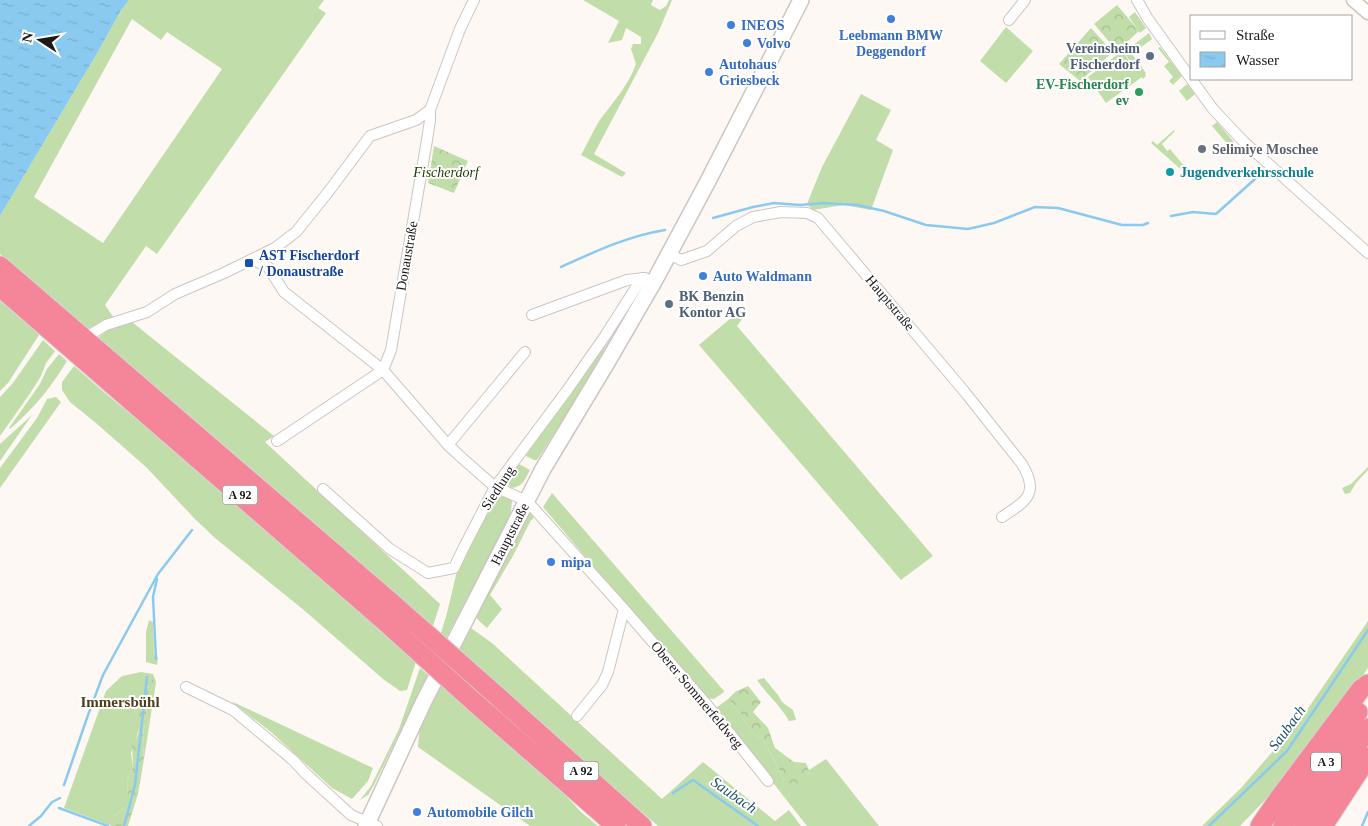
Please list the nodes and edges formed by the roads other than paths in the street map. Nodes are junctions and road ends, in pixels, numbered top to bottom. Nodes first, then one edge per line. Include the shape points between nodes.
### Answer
1 (474, 0) edge
2 (802, 0) edge
3 (1025, 0) edge
4 (1137, 0) edge
5 (1353, 0) edge
6 (1368, 13) edge
7 (1009, 20) dead end
8 (1190, 77) edge
9 (1192, 80) edge
10 (430, 110) junction
11 (406, 123) junction
12 (427, 140) junction
13 (275, 248) junction
14 (1368, 253) edge
15 (669, 254) junction
16 (251, 260) junction
17 (0, 266) edge
18 (268, 267) junction
19 (649, 278) junction
20 (0, 287) edge
21 (532, 315) dead end
22 (93, 333) dead end
23 (525, 352) dead end
24 (104, 366) junction
25 (383, 370) junction
26 (277, 441) dead end
27 (448, 445) junction
28 (492, 483) junction
29 (323, 489) dead end
30 (527, 501) junction
31 (1002, 517) dead end
32 (624, 610) junction
33 (387, 611) junction
34 (1368, 684) edge
35 (186, 687) dead end
36 (1368, 697) edge
37 (577, 716) dead end
38 (1368, 728) edge
39 (1366, 761) edge
40 (768, 781) dead end
41 (1280, 797) junction
42 (370, 825) edge
43 (616, 826) edge
44 (642, 826) edge
45 (1248, 826) edge
46 (1260, 826) edge
47 (1282, 826) edge
48 (1304, 826) edge
49 (1323, 826) edge
50 (1338, 826) edge

1 - 10 street, Donaustraße
2 - 15 main road, Hauptstraße
3 - 7 street
4 - 8 street
5 - 6 street
9 - 14 street via 1237,135
10 - 11 street
10 - 12 street, Donaustraße
11 - 12 street via 416,126
11 - 13 street via 370,136 296,232
12 - 25 street, Donaustraße via 391,350
13 - 16 street
13 - 18 street
15 - 19 main road, Hauptstraße
15 - 31 street, Hauptstraße via 681,260 707,251 752,217 781,212 807,213 818,218 964,391 1029,475 1028,495
16 - 18 street
16 - 22 street via 175,294 147,312 106,325
17 - 24 highway, A 92
18 - 25 street via 284,292
19 - 21 street via 627,280
19 - 28 street, Siedlung via 568,389
19 - 30 main road, Hauptstraße via 608,361
20 - 24 highway, A 92
23 - 27 street
24 - 33 highway, A 92
25 - 26 street
25 - 27 street, Siedlung
27 - 28 street, Siedlung
28 - 29 street, Siedlung via 454,568 428,574 390,549
28 - 30 street
30 - 32 street, Oberer Sommerfeldweg
30 - 42 main road, Hauptstraße via 424,701
32 - 37 street via 608,672 602,685
32 - 40 street, Oberer Sommerfeldweg
33 - 43 highway, A 92, bridge via 473,700
33 - 44 highway, A 92, bridge via 486,687
34 - 41 highway, A 3 via 1361,688
35 - 42 street, Hauptstraße via 233,710 293,760 351,815
36 - 47 highway, A 3
38 - 48 highway, A 3
39 - 49 highway, A 3
39 - 50 highway, A 3
41 - 45 highway
41 - 46 highway, A 3

